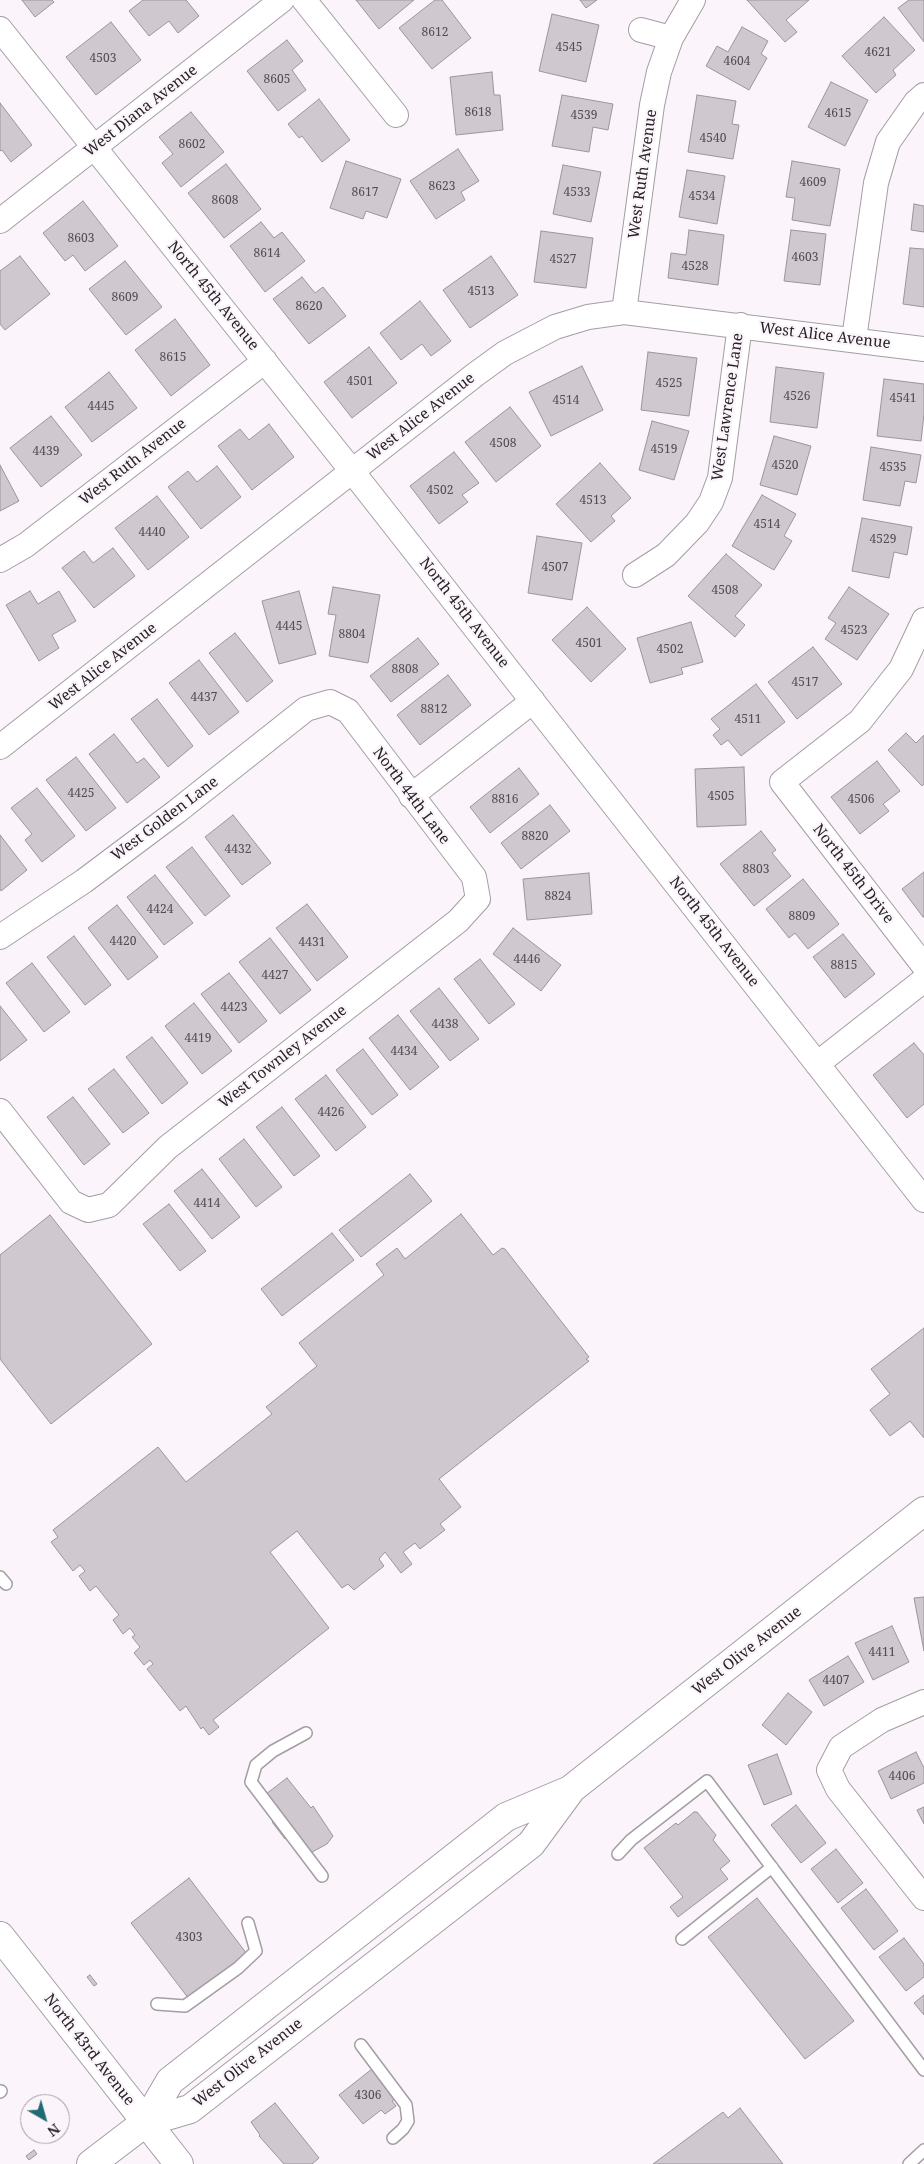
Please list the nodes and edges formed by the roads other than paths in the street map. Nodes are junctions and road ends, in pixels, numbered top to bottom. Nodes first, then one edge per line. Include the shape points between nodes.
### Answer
1 (282, 0) edge
2 (304, 0) edge
3 (692, 0) edge
4 (0, 29) edge
5 (641, 30) dead end
6 (671, 38) junction
7 (924, 95) edge
8 (396, 115) dead end
9 (94, 148) junction
10 (0, 221) edge
11 (624, 312) junction
12 (740, 325) junction
13 (854, 339) junction
14 (924, 349) edge
15 (265, 361) junction
16 (352, 472) junction
17 (0, 560) edge
18 (635, 576) dead end
19 (924, 620) edge
20 (533, 701) junction
21 (330, 702) joint
22 (0, 746) edge
23 (411, 796) junction
24 (478, 899) joint
25 (0, 937) edge
26 (924, 966) edge
27 (924, 980) edge
28 (817, 1064) junction
29 (0, 1111) edge
30 (924, 1200) edge
31 (924, 1512) edge
32 (924, 1702) edge
33 (306, 1733) dead end
34 (570, 1790) junction
35 (618, 1854) dead end
36 (772, 1867) junction
37 (322, 1876) dead end
38 (924, 1896) edge
39 (248, 1923) dead end
40 (0, 1936) edge
41 (682, 1939) dead end
42 (157, 2004) dead end
43 (361, 2046) dead end
44 (924, 2070) edge
45 (146, 2122) junction
46 (393, 2138) dead end
47 (924, 2150) edge
48 (91, 2164) edge
49 (179, 2164) edge
50 (909, 2164) edge

1 - 9 street, West Diana Avenue
2 - 8 street
3 - 6 street, West Ruth Avenue
4 - 9 street, North 45th Avenue
5 - 6 street
6 - 11 street, West Ruth Avenue via 658,72 652,105
7 - 13 street via 888,142 876,183
9 - 10 street, West Diana Avenue
9 - 15 street, North 45th Avenue
11 - 12 street, West Alice Avenue
11 - 16 street, West Alice Avenue via 588,317 555,327 505,353
12 - 13 street, West Alice Avenue
12 - 18 street, West Lawrence Lane via 720,478 711,502 697,523 666,555
13 - 14 street, West Alice Avenue
15 - 16 street, North 45th Avenue
15 - 17 street, West Ruth Avenue via 26,545
16 - 20 street, North 45th Avenue
16 - 22 street, West Alice Avenue
19 - 26 street, North 45th Drive via 901,669 860,721 782,782
20 - 23 street
20 - 28 street, North 45th Avenue
21 - 23 street, North 44th Lane via 348,711
21 - 25 street, West Golden Lane via 306,709 169,817
23 - 24 street, North 44th Lane via 474,877
24 - 29 street, West Townley Avenue via 458,921 168,1147 109,1205 88,1210 71,1202
27 - 28 street
28 - 30 street, North 45th Avenue
31 - 34 main road, West Olive Avenue
32 - 38 street via 882,1720 840,1747 829,1770 838,1789
33 - 37 lane via 273,1751 256,1765 251,1782
34 - 45 main road, West Olive Avenue via 498,1823 170,2081
34 - 45 main road, West Olive Avenue via 531,1844 516,1856 190,2109
35 - 36 lane via 707,1780
36 - 41 lane
36 - 44 lane
39 - 42 lane via 256,1951 238,1968 185,2006
40 - 45 main road, North 43rd Avenue
43 - 46 lane via 406,2105 408,2121
45 - 48 main road
45 - 49 main road, North 43rd Avenue
47 - 50 lane

